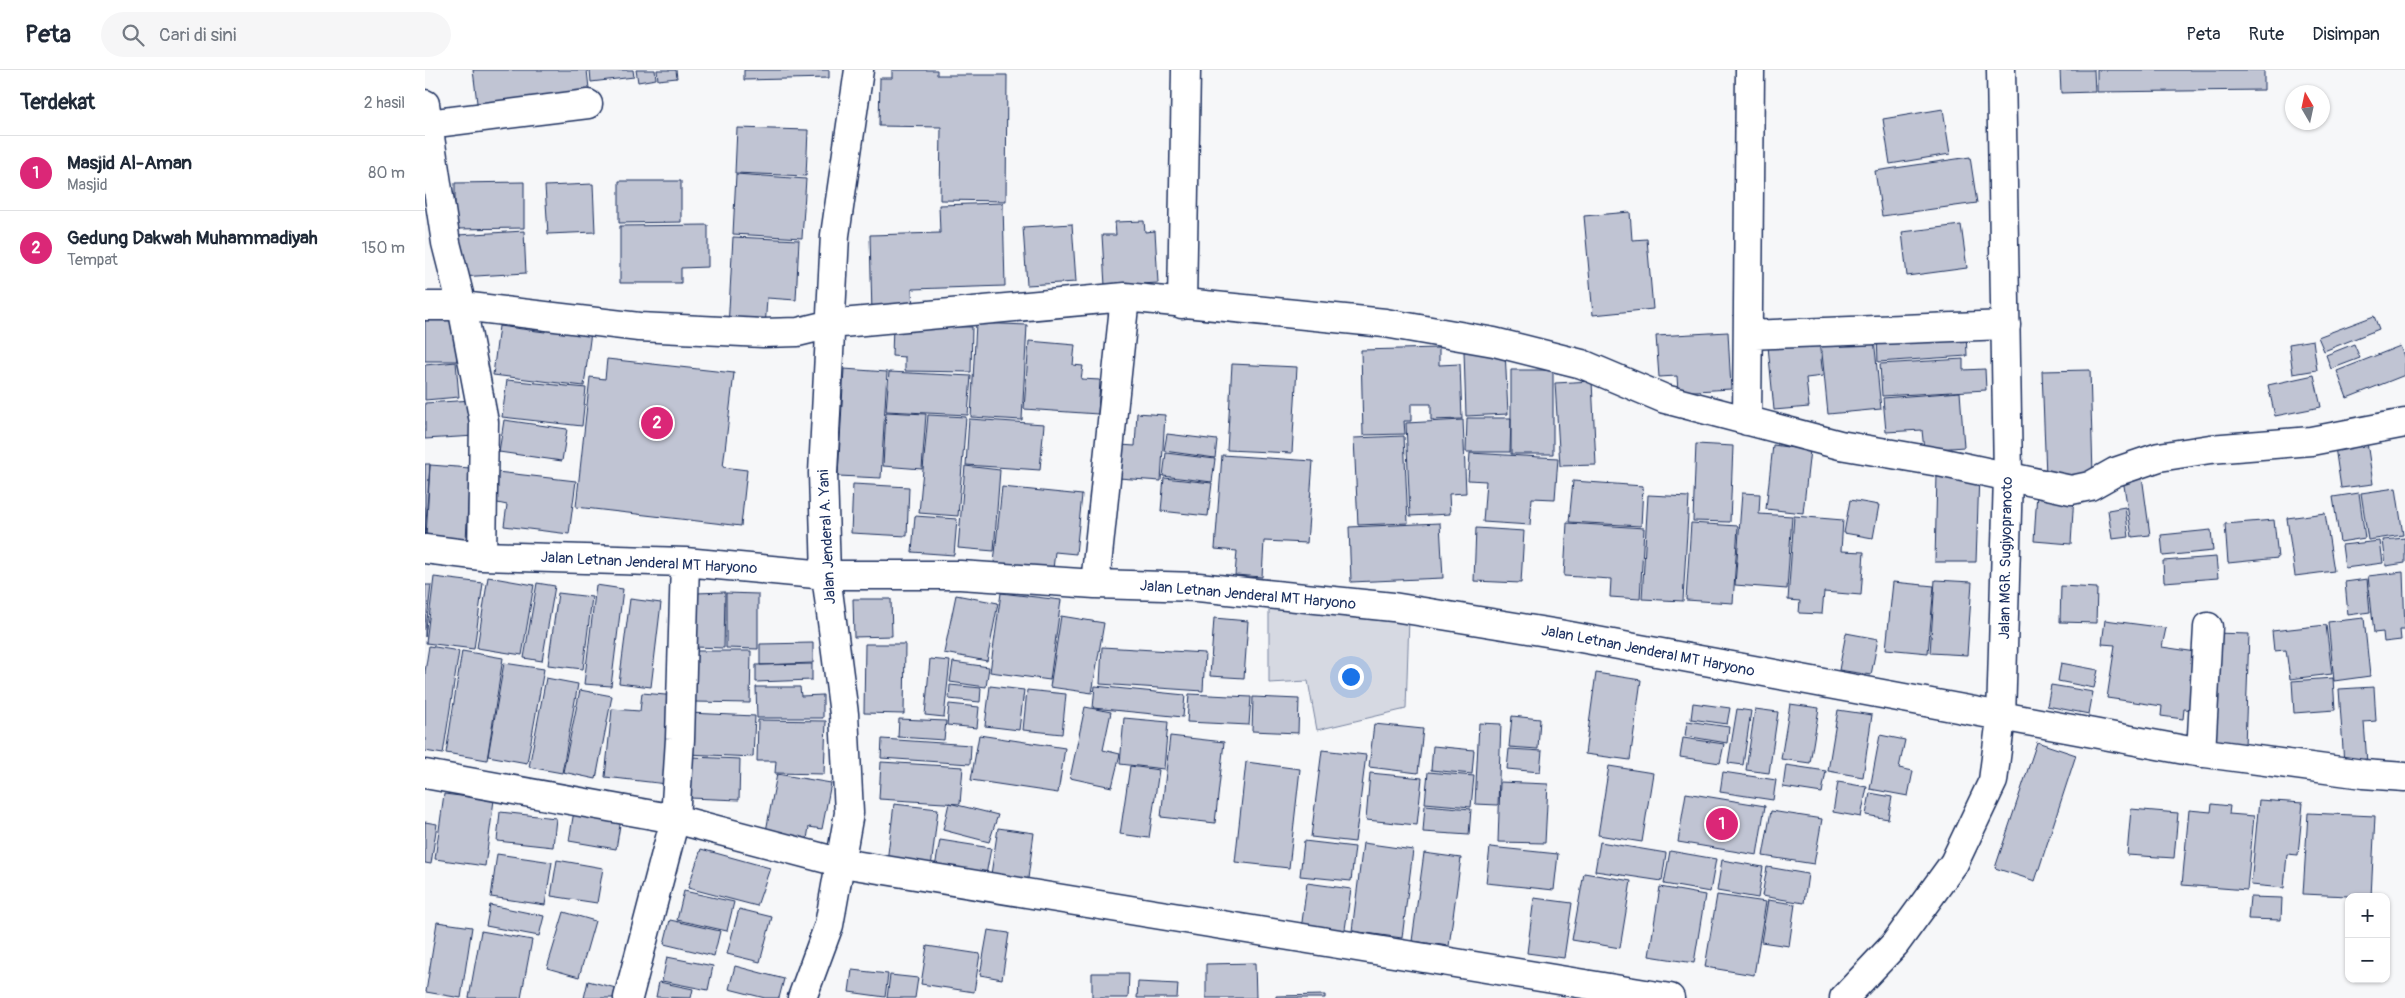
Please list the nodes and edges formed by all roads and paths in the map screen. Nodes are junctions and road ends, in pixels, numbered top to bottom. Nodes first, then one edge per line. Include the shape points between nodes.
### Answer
1 (859, 70) edge
2 (1186, 70) edge
3 (1750, 70) edge
4 (2001, 70) edge
5 (588, 104) dead end
6 (427, 114) edge
7 (1125, 297) junction
8 (1182, 304) junction
9 (425, 306) edge
10 (462, 306) junction
11 (831, 324) junction
12 (2006, 325) junction
13 (1749, 335) junction
14 (1747, 421) junction
15 (2405, 423) edge
16 (2008, 476) junction
17 (425, 549) edge
18 (482, 556) junction
19 (685, 562) junction
20 (826, 575) junction
21 (1095, 584) junction
22 (2208, 627) dead end
23 (2001, 718) junction
24 (2201, 753) junction
25 (425, 774) edge
26 (2405, 777) edge
27 (675, 819) junction
28 (842, 863) junction
29 (628, 998) edge
30 (803, 998) edge
31 (1670, 998) edge
32 (1845, 998) edge

1 - 11 street, Jalan Jenderal A. Yani via 835,235
2 - 8 street
3 - 13 street
4 - 12 street, Jalan MGR. Sugiyopranoto
5 - 6 street
6 - 10 street via 446,243
7 - 8 street
7 - 11 street
7 - 21 street
8 - 14 street via 1385,322 1494,342 1582,364 1665,400
9 - 10 street
10 - 11 street via 639,327 763,333 798,332
10 - 18 street via 484,422
11 - 20 street, Jalan Jenderal A. Yani via 823,473
12 - 13 street
12 - 16 street, Jalan MGR. Sugiyopranoto
13 - 14 street
14 - 16 street via 1840,445
15 - 16 street via 2311,441 2210,449 2159,457 2115,472 2090,486 2071,490
16 - 23 street, Jalan MGR. Sugiyopranoto
17 - 18 street, Jalan Letnan Jenderal MT Haryono
18 - 19 street, Jalan Letnan Jenderal MT Haryono
19 - 20 street, Jalan Letnan Jenderal MT Haryono
19 - 27 street
20 - 21 street, Jalan Letnan Jenderal MT Haryono via 960,575
20 - 28 street, Jalan Jenderal A. Yani via 848,779 849,813
21 - 23 street, Jalan Letnan Jenderal MT Haryono via 1198,587 1393,607 1559,634
22 - 24 street
23 - 24 street, Jalan Letnan Jenderal MT Haryono
23 - 32 street, Jalan MGR. Sugiyopranoto via 1993,781 1954,863 1895,944
24 - 26 street, Jalan Letnan Jenderal MT Haryono
25 - 27 street
27 - 28 street
27 - 29 street
28 - 30 street, Jalan Jenderal A. Yani via 829,925
28 - 31 street

